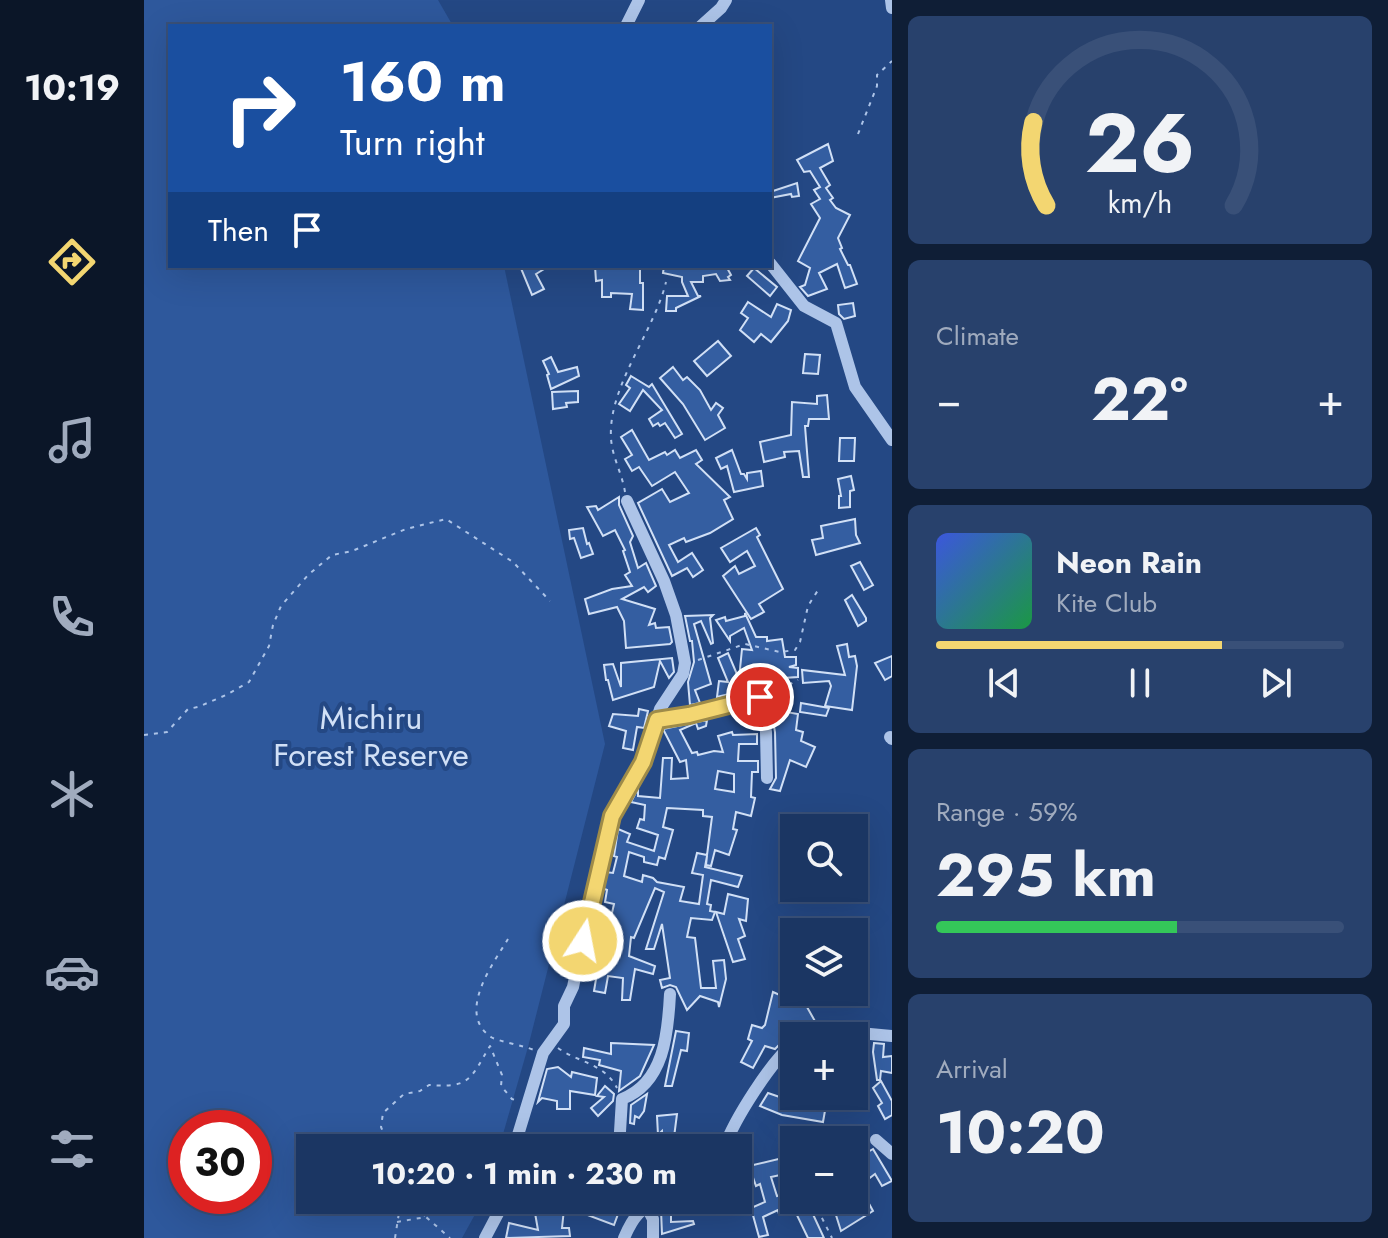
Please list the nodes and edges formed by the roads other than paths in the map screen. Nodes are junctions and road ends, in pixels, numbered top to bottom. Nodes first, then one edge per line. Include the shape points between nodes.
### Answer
1 (639, 0) edge
2 (726, 0) edge
3 (891, 0) edge
4 (892, 8) edge
5 (627, 24) edge
6 (703, 24) edge
7 (772, 266) edge
8 (892, 440) edge
9 (627, 501) road end
10 (657, 720) junction
11 (767, 778) dead end
12 (670, 994) dead end
13 (868, 1034) edge
14 (892, 1036) edge
15 (780, 1059) edge
16 (518, 1134) edge
17 (620, 1134) edge
18 (731, 1134) edge
19 (876, 1140) dead end
20 (892, 1154) edge
21 (498, 1214) edge
22 (637, 1214) edge
23 (650, 1214) edge
24 (485, 1238) edge
25 (624, 1238) edge
26 (653, 1238) edge

1 - 5 street
2 - 6 street
3 - 4 street
7 - 8 street via 804,306 836,323 855,387
9 - 10 street via 673,607 685,663
10 - 11 street via 760,697
10 - 16 street via 643,762 612,816 573,987 564,1006 564,1024 547,1048
12 - 17 street via 657,1066 641,1090 622,1099
13 - 14 street
15 - 18 street
19 - 20 street
21 - 24 street
22 - 25 street
23 - 26 street

